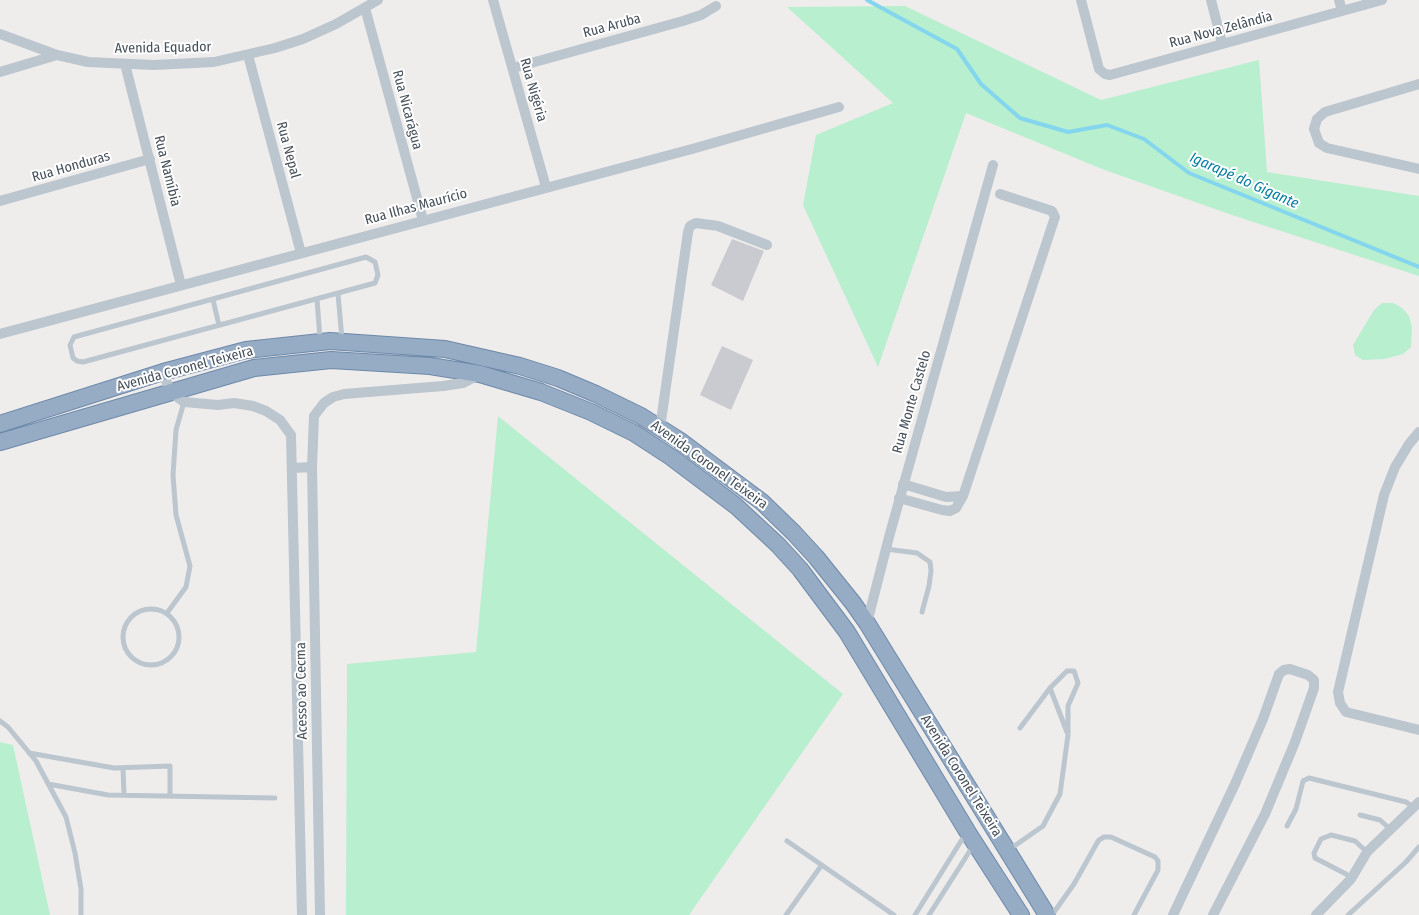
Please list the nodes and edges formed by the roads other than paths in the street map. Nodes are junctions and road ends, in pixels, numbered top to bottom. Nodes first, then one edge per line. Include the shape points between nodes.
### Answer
1 (378, 0) edge
2 (493, 0) edge
3 (1081, 0) edge
4 (1211, 0) edge
5 (1339, 0) edge
6 (1382, 0) edge
7 (716, 6) dead end
8 (365, 8) junction
9 (1342, 11) junction
10 (0, 34) edge
11 (1222, 43) junction
12 (57, 55) junction
13 (248, 55) junction
14 (125, 64) junction
15 (513, 68) junction
16 (0, 72) edge
17 (1419, 84) edge
18 (839, 107) dead end
19 (150, 159) junction
20 (993, 165) dead end
21 (1419, 168) edge
22 (546, 187) junction
23 (1000, 194) dead end
24 (0, 201) edge
25 (423, 220) junction
26 (766, 245) dead end
27 (301, 253) junction
28 (181, 285) junction
29 (338, 294) junction
30 (317, 299) junction
31 (213, 300) junction
32 (219, 325) junction
33 (0, 334) edge
34 (320, 342) junction
35 (342, 342) junction
36 (163, 372) junction
37 (480, 374) junction
38 (170, 392) junction
39 (184, 402) junction
40 (0, 424) edge
41 (660, 428) junction
42 (1419, 432) edge
43 (0, 442) edge
44 (312, 467) junction
45 (293, 468) junction
46 (903, 484) junction
47 (963, 496) junction
48 (899, 498) junction
49 (885, 549) junction
50 (922, 612) dead end
51 (167, 614) junction
52 (866, 623) junction
53 (1050, 688) junction
54 (0, 722) edge
55 (1020, 728) dead end
56 (1419, 730) edge
57 (1068, 735) junction
58 (29, 753) junction
59 (122, 768) junction
60 (48, 784) junction
61 (124, 795) junction
62 (170, 796) junction
63 (275, 798) dead end
64 (1416, 804) edge
65 (1360, 814) dead end
66 (1287, 826) dead end
67 (1391, 829) junction
68 (971, 837) junction
69 (787, 841) dead end
70 (1419, 847) edge
71 (1007, 851) junction
72 (1367, 852) junction
73 (821, 866) junction
74 (1351, 879) junction
75 (81, 915) edge
76 (302, 915) edge
77 (320, 915) edge
78 (786, 915) edge
79 (894, 915) edge
80 (915, 915) edge
81 (929, 915) edge
82 (1021, 915) edge
83 (1047, 915) edge
84 (1052, 915) edge
85 (1134, 915) edge
86 (1173, 915) edge
87 (1213, 915) edge
88 (1316, 915) edge
89 (1348, 915) edge

1 - 8 street, Avenida Equador
2 - 15 street, Rua Nigéria
3 - 11 street, Rua Nova Zelândia via 1099,68 1105,74
4 - 11 street
5 - 9 street
6 - 9 street, Rua Nova Zelândia
7 - 15 street, Rua Aruba via 684,21
8 - 13 street, Avenida Equador via 303,39
8 - 25 street, Rua Nicarágua
9 - 11 street, Rua Nova Zelândia
10 - 12 street, Avenida Equador
12 - 14 street, Avenida Equador via 88,62
12 - 16 street
13 - 14 street, Avenida Equador via 214,62 154,66
13 - 27 street, Rua Nepal
14 - 19 street, Rua Namíbia
15 - 22 street, Rua Nigéria
17 - 21 street via 1324,112 1314,129 1319,142 1327,148
18 - 22 street, Rua Ilhas Maurício
19 - 24 street, Rua Honduras
19 - 28 street, Rua Namíbia
20 - 46 street, Rua Monte Castelo
22 - 25 street, Rua Ilhas Maurício
23 - 47 street via 1052,211 1055,217
25 - 27 street, Rua Ilhas Maurício
26 - 41 street via 718,226 696,223 690,226
27 - 28 street, Rua Ilhas Maurício
28 - 33 street, Rua Ilhas Maurício
29 - 30 lane
29 - 31 lane via 375,283 378,275 375,262 366,257
29 - 35 lane
30 - 32 lane
30 - 34 lane
31 - 32 lane
31 - 32 lane via 74,337 70,345 73,358 82,362
34 - 35 highway, Avenida Coronel Teixeira
34 - 36 highway, Avenida Coronel Teixeira via 246,350
35 - 41 highway, Avenida Coronel Teixeira via 445,349 520,366 596,394
36 - 38 street
36 - 40 highway, Avenida Coronel Teixeira
37 - 38 highway, Avenida Coronel Teixeira via 430,366 331,360 254,368
37 - 44 street, Acesso ao Cecma via 464,383 333,397 314,416
37 - 68 highway, Avenida Coronel Teixeira via 562,400 634,434 671,457 748,516 800,568 847,632
38 - 39 street
38 - 43 highway, Avenida Coronel Teixeira
39 - 45 street, Acesso ao Cecma via 234,404 266,410 280,420 291,435
39 - 51 lane via 176,430 173,475 176,515 190,566 186,588
41 - 52 highway, Avenida Coronel Teixeira via 769,508 822,564
42 - 56 street via 1395,467 1384,495 1338,692 1346,712
44 - 45 street
44 - 77 street, Acesso ao Cecma
45 - 76 street, Acesso ao Cecma
46 - 47 street via 946,497
46 - 48 street, Rua Monte Castelo
47 - 48 street via 956,508 950,511
48 - 49 street, Rua Monte Castelo
49 - 50 lane via 917,553 930,562 929,586
49 - 52 street, Rua Monte Castelo
51 - 51 lane via 149,608 131,616 125,624 123,643 127,652 142,664 160,664 174,654 180,636 174,620
52 - 71 highway, Avenida Coronel Teixeira
53 - 55 lane
53 - 57 lane
53 - 57 lane via 1067,671 1074,671 1078,683 1068,706
54 - 58 lane
57 - 71 lane via 1060,794 1056,802 1043,826
58 - 59 lane
58 - 60 lane
59 - 61 lane
59 - 62 lane via 170,766
60 - 61 lane
60 - 75 lane via 66,817 81,889
61 - 62 lane
62 - 63 lane
64 - 66 lane via 1309,778 1303,781 1296,809
64 - 67 street
65 - 67 lane via 1380,820
67 - 72 street
68 - 80 lane
68 - 81 lane
68 - 82 highway, Avenida Coronel Teixeira
69 - 73 lane
70 - 89 lane
71 - 83 highway, Avenida Coronel Teixeira
72 - 74 street
72 - 74 lane via 1355,841 1330,835 1322,839 1314,853 1315,858
73 - 78 lane
73 - 79 lane
74 - 88 street
84 - 85 lane via 1104,837 1120,841 1158,861 1158,870
86 - 87 street via 1235,784 1279,674 1290,669 1308,674 1314,680 1314,688 1295,742 1265,814

